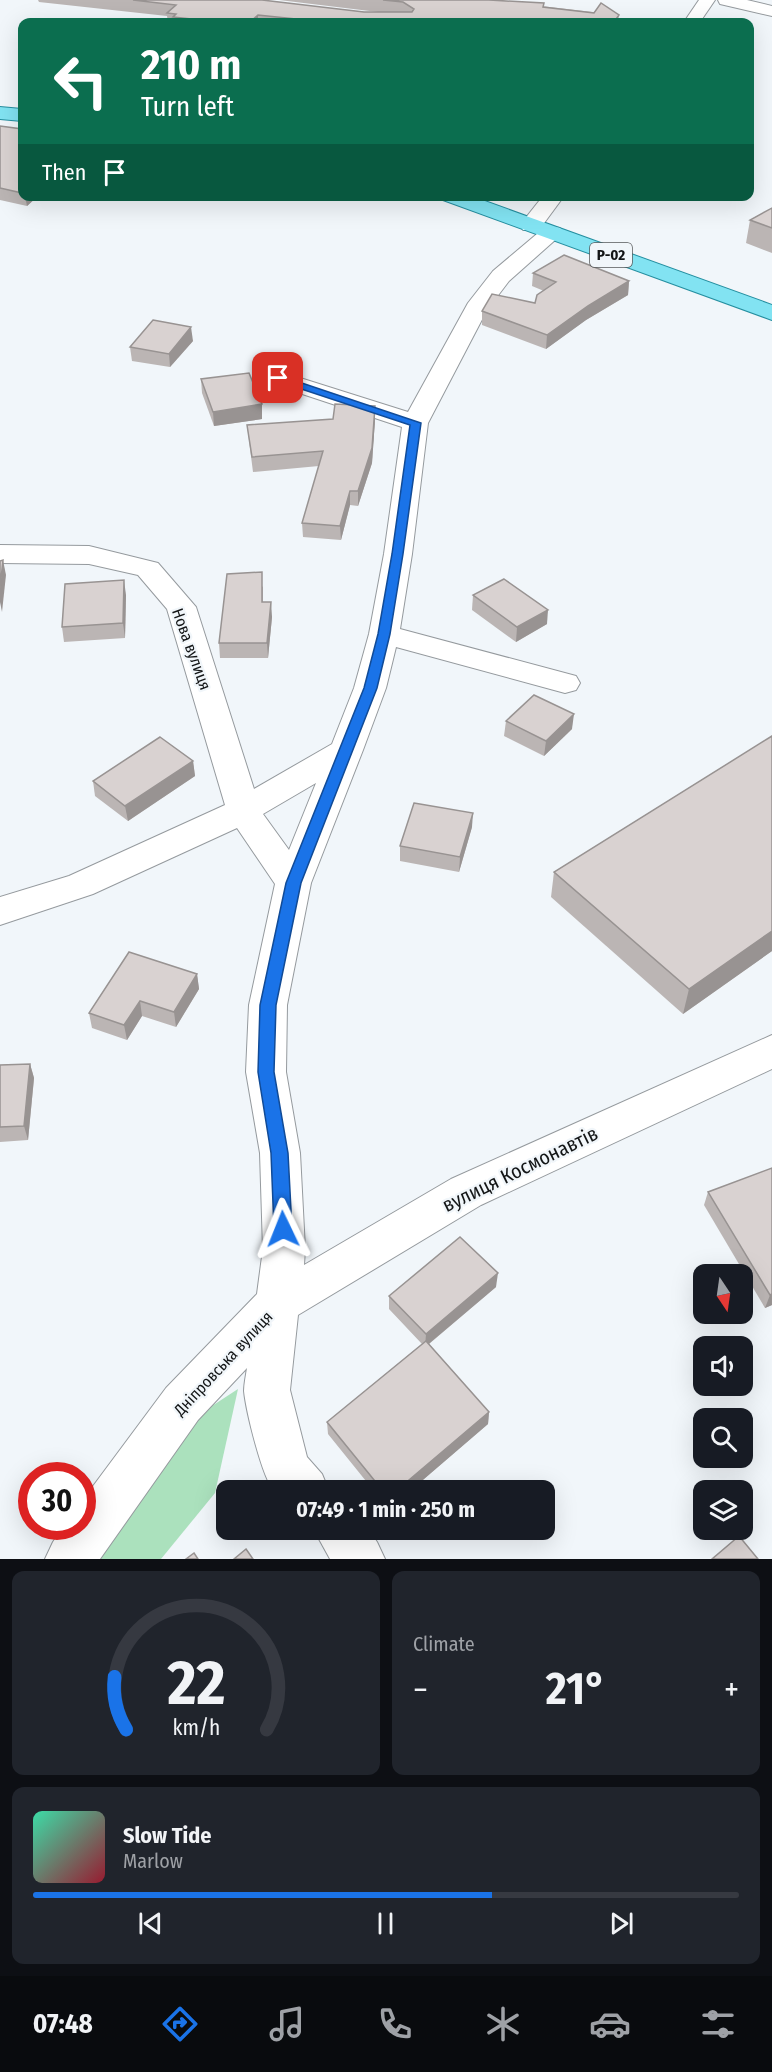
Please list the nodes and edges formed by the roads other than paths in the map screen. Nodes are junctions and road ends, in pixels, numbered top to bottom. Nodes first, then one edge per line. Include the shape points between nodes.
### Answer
1 (707, 0) edge
2 (726, 0) edge
3 (772, 11) edge
4 (695, 18) edge
5 (0, 112) edge
6 (18, 114) edge
7 (464, 201) edge
8 (552, 201) edge
9 (542, 229) junction
10 (772, 313) edge
11 (278, 378) dead end
12 (415, 423) junction
13 (0, 554) edge
14 (384, 634) junction
15 (565, 683) dead end
16 (347, 750) junction
17 (243, 811) junction
18 (293, 883) junction
19 (0, 911) edge
20 (772, 1051) edge
21 (277, 1304) junction
22 (296, 1480) edge
23 (346, 1540) edge
24 (70, 1559) edge
25 (360, 1559) edge

1 - 4 street
2 - 3 street
5 - 6 main road
7 - 9 main road, Р-02
8 - 9 street, Дніпровська вулиця
9 - 10 main road, Р-02
9 - 12 street, Дніпровська вулиця via 476,308
11 - 12 street
12 - 14 street, Дніпровська вулиця
13 - 17 street, Нова вулиця via 89,555 148,569 181,608
14 - 15 street
14 - 16 street, Дніпровська вулиця via 370,688
16 - 17 street
16 - 18 street, Дніпровська вулиця
17 - 18 street
17 - 19 street via 81,885
18 - 21 street, Дніпровська вулиця via 268,1005 266,1072 280,1153 284,1249
20 - 21 street, вулиця Космонавтів via 466,1192
21 - 22 street via 267,1390 287,1470
21 - 24 street, Дніпровська вулиця via 182,1404
23 - 25 street

